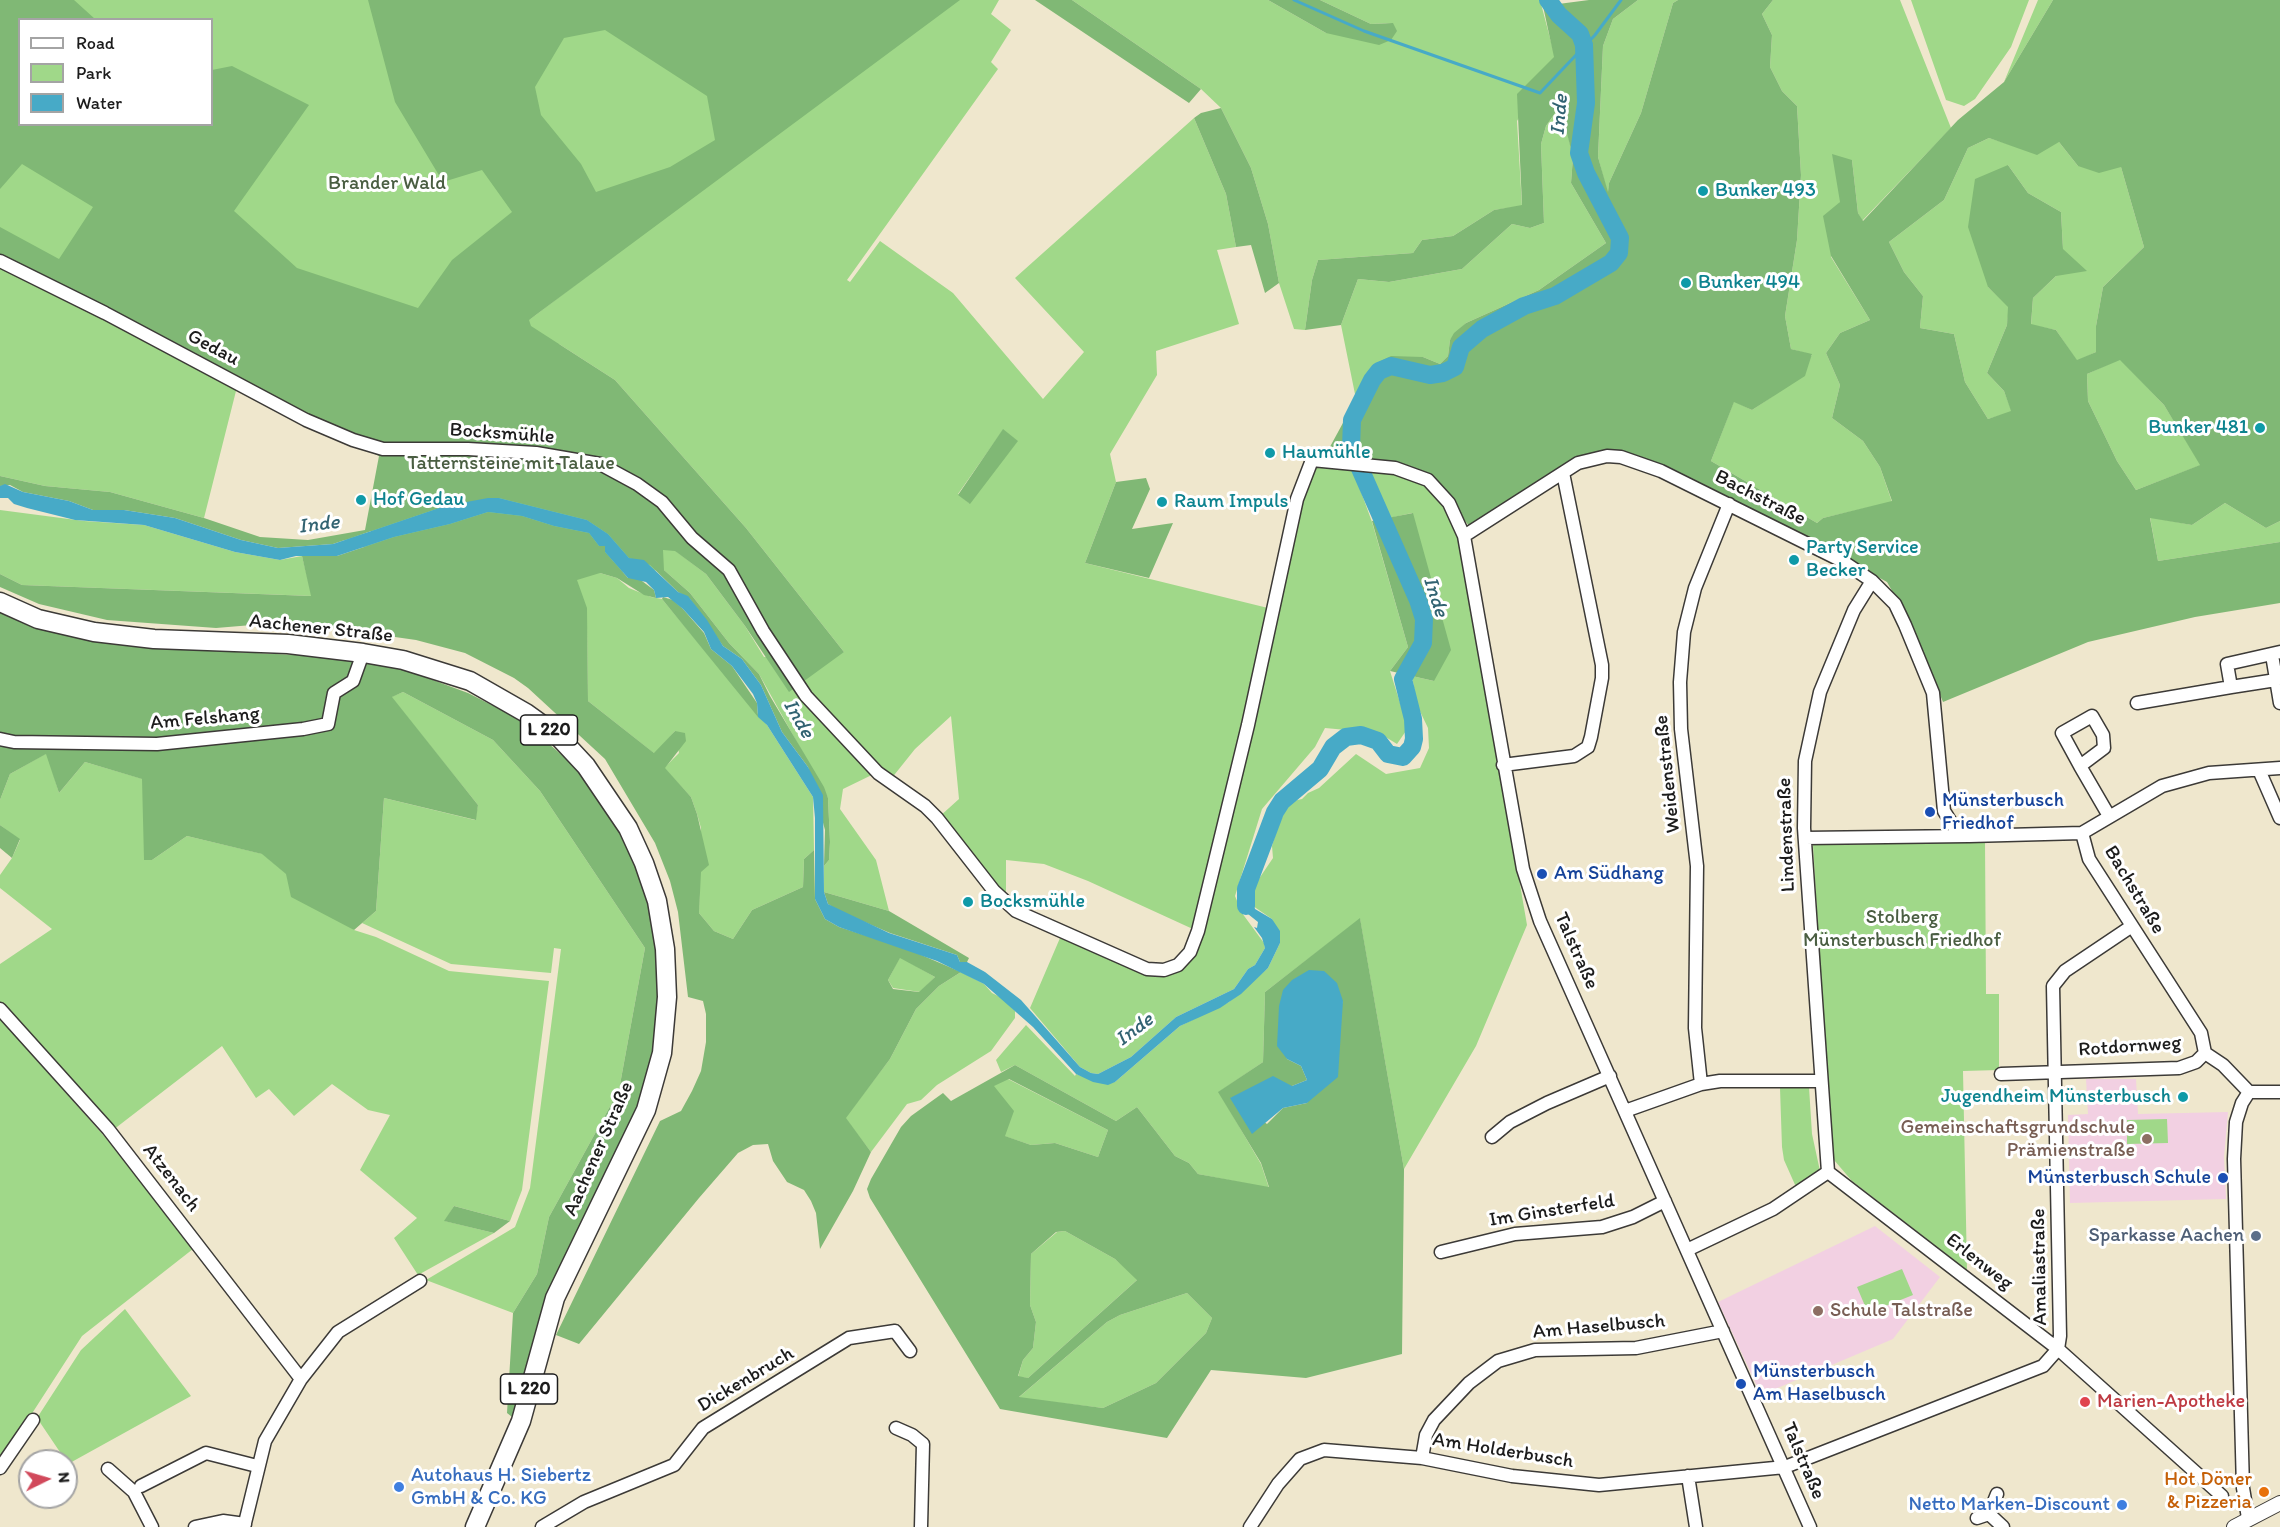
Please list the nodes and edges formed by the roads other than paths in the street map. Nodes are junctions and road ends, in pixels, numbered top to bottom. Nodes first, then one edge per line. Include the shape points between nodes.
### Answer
1 (0, 261) edge
2 (414, 449) joint
3 (1312, 460) joint
4 (1563, 473) junction
5 (1729, 504) junction
6 (1464, 536) junction
7 (1872, 581) junction
8 (0, 602) edge
9 (363, 653) junction
10 (2276, 653) edge
11 (2276, 680) junction
12 (2231, 687) junction
13 (2137, 703) dead end
14 (2280, 703) edge
15 (0, 740) edge
16 (1503, 765) junction
17 (2080, 766) dead end
18 (2280, 768) edge
19 (2259, 770) junction
20 (2109, 816) junction
21 (2280, 818) edge
22 (2082, 833) junction
23 (1969, 836) junction
24 (1805, 838) junction
25 (2132, 926) junction
26 (0, 1009) edge
27 (2205, 1053) junction
28 (2055, 1072) junction
29 (2001, 1074) dead end
30 (1610, 1076) junction
31 (1821, 1081) junction
32 (1701, 1083) junction
33 (2249, 1092) junction
34 (2280, 1092) edge
35 (1625, 1111) junction
36 (1492, 1137) dead end
37 (1828, 1172) junction
38 (1665, 1202) junction
39 (1687, 1250) junction
40 (1441, 1252) dead end
41 (420, 1281) dead end
42 (1723, 1331) junction
43 (2058, 1349) junction
44 (910, 1351) dead end
45 (302, 1379) junction
46 (33, 1420) dead end
47 (896, 1428) dead end
48 (1422, 1458) junction
49 (257, 1466) junction
50 (1785, 1467) junction
51 (0, 1468) edge
52 (108, 1469) dead end
53 (1688, 1476) junction
54 (141, 1486) dead end
55 (1997, 1494) dead end
56 (2222, 1496) dead end
57 (2280, 1503) edge
58 (2248, 1518) junction
59 (244, 1526) edge
60 (152, 1527) edge
61 (195, 1527) edge
62 (475, 1527) edge
63 (542, 1527) edge
64 (921, 1527) edge
65 (1250, 1527) edge
66 (1696, 1527) edge
67 (1810, 1527) edge
68 (2003, 1527) edge
69 (2234, 1527) edge

1 - 2 street, Gedau via 306,420 363,443
2 - 3 street, Bocksmühle via 536,453 600,464 638,484 662,501 692,538 729,570 806,696 878,773 937,818 994,891 1016,911 1048,926 1147,969 1164,970 1178,965 1190,952 1198,931 1294,510
3 - 6 street, Talstraße via 1413,472 1428,480 1449,502
4 - 5 street, Bachstraße via 1592,458 1621,457 1661,471
4 - 6 street, Bachstraße
4 - 16 street via 1602,665 1591,737 1588,747 1574,756
5 - 7 street, Bachstraße via 1842,561
5 - 32 street, Weidenstraße via 1695,588 1684,632 1680,682 1681,729 1697,866 1695,1028
6 - 16 street, Talstraße
7 - 23 street, Bachstraße via 1895,604 1929,680 1944,811 1954,827
7 - 24 street, Lindenstraße via 1839,642 1810,729 1803,789
8 - 9 main road, Aachener Straße / L 220 via 38,620 94,632 154,639 288,644
9 - 15 street, Am Felshang via 353,681 334,693 328,724 157,744
9 - 62 main road, Aachener Straße / L 220 via 403,660 470,681 558,736 586,766 628,828 657,901 665,949 668,997 662,1053 645,1110 555,1298 521,1421
10 - 11 street
10 - 12 street via 2227,664
11 - 12 street
11 - 14 street
12 - 13 street
16 - 30 street, Talstraße via 1523,869 1540,921
17 - 20 street
18 - 19 street
19 - 20 street via 2209,773 2162,786
19 - 21 street
20 - 22 street
22 - 23 street, Bachstraße
22 - 25 street, Bachstraße via 2089,859
23 - 24 street
24 - 31 street, Lindenstraße
25 - 27 street, Bachstraße via 2201,1033
25 - 28 street, Amaliastraße via 2065,971 2053,986
26 - 45 street, Atzenach via 108,1129
27 - 28 street, Rotdornweg via 2196,1062 2179,1068
27 - 33 street
28 - 29 street, Rotdornweg
28 - 43 street, Amaliastraße
30 - 35 street, Talstraße
30 - 36 street via 1510,1122
31 - 32 street
31 - 37 street, Lindenstraße
32 - 35 street
33 - 34 street
33 - 58 street via 2236,1122 2234,1159 2242,1488
35 - 38 street, Talstraße
37 - 39 street via 1773,1209
37 - 43 street, Erlenweg
38 - 39 street, Talstraße
38 - 40 street, Im Ginsterfeld via 1602,1227 1515,1234
39 - 42 street, Talstraße
41 - 45 street via 338,1332
42 - 48 street, Am Haselbusch via 1636,1347 1535,1350 1498,1361 1469,1383 1434,1420 1426,1435
42 - 50 street, Talstraße
43 - 50 street, Amaliastraße via 2043,1366
43 - 56 street, Erlenweg
44 - 63 street, Dickenbruch via 895,1331 849,1338 703,1428 674,1465 584,1502
45 - 49 street via 265,1441
46 - 51 street
47 - 64 street via 923,1444
48 - 53 street, Am Holderbusch via 1512,1476 1599,1485
48 - 65 street, Am Holderbusch via 1340,1450 1310,1454 1300,1459 1278,1485
49 - 54 street via 206,1453
49 - 59 street
50 - 53 street, Am Holderbusch
50 - 67 street, Talstraße
52 - 60 street via 134,1492
53 - 66 street
55 - 68 street via 1983,1516
57 - 58 street
58 - 69 street
59 - 61 street via 223,1521

